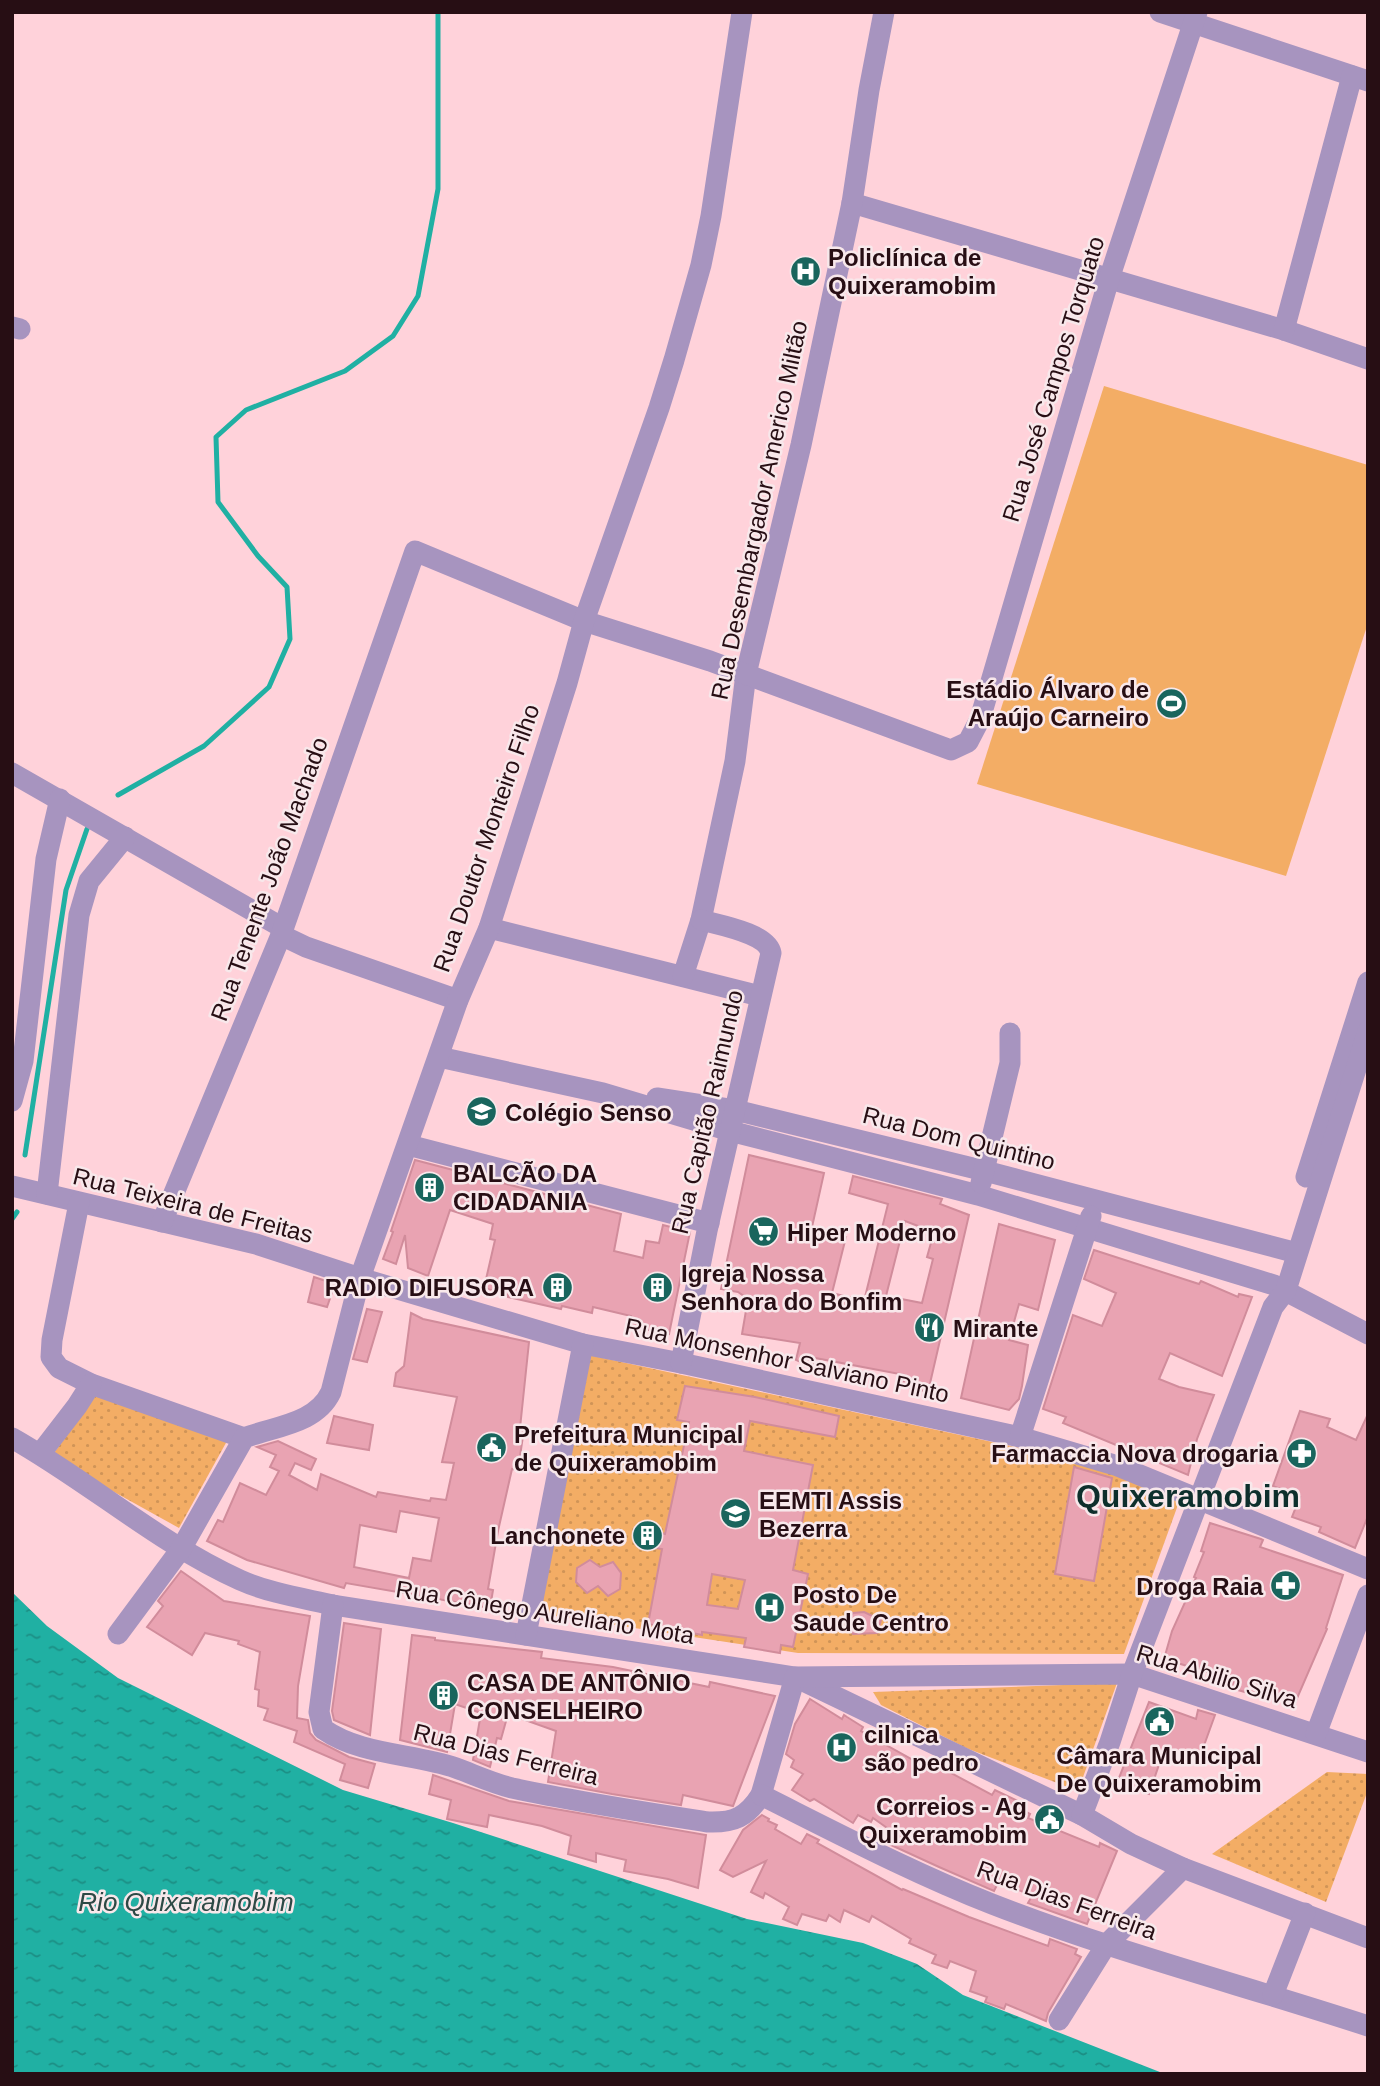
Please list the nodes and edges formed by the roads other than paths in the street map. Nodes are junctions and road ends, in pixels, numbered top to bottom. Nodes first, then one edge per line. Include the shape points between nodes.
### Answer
1 (742, 12) edge
2 (884, 12) edge
3 (1160, 12) edge
4 (1195, 17) edge
5 (1360, 78) edge
6 (852, 203) junction
7 (1109, 279) junction
8 (1284, 330) junction
9 (1368, 359) edge
10 (584, 621) junction
11 (746, 674) junction
12 (12, 773) edge
13 (60, 799) junction
14 (125, 837) junction
15 (701, 920) junction
16 (489, 928) junction
17 (282, 931) junction
18 (683, 976) junction
19 (1368, 982) edge
20 (760, 996) junction
21 (458, 1000) junction
22 (1364, 1030) edge
23 (1010, 1033) dead end
24 (439, 1057) junction
25 (12, 1101) edge
26 (733, 1121) junction
27 (408, 1145) junction
28 (985, 1171) junction
29 (12, 1186) edge
30 (47, 1194) junction
31 (978, 1195) junction
32 (1095, 1199) junction
33 (79, 1203) junction
34 (162, 1222) junction
35 (709, 1223) junction
36 (1087, 1227) junction
37 (1291, 1251) junction
38 (360, 1278) junction
39 (1278, 1294) junction
40 (1368, 1334) edge
41 (583, 1344) junction
42 (681, 1363) junction
43 (91, 1384) junction
44 (244, 1437) junction
45 (1020, 1437) junction
46 (12, 1438) edge
47 (40, 1454) junction
48 (1201, 1499) junction
49 (181, 1549) junction
50 (1368, 1569) edge
51 (1368, 1595) edge
52 (333, 1605) junction
53 (118, 1634) dead end
54 (526, 1635) junction
55 (1132, 1674) junction
56 (794, 1677) junction
57 (1316, 1734) junction
58 (1368, 1752) edge
59 (756, 1802) junction
60 (1082, 1815) junction
61 (1183, 1868) junction
62 (1305, 1913) junction
63 (1368, 1938) edge
64 (1106, 1945) junction
65 (1273, 1994) junction
66 (1059, 2021) dead end
67 (1368, 2026) edge

1 - 10 street, Rua Doutor Monteiro Filho via 701,265 659,408
2 - 6 street, Rua Desembargador Americo Miltão
3 - 4 street
4 - 5 street
4 - 7 street, Rua José Campos Torquato
5 - 8 street
6 - 7 street
6 - 11 street, Rua Desembargador Americo Miltão via 802,445
7 - 8 street
7 - 11 street, Rua José Campos Torquato via 980,719 968,742 951,750
8 - 9 street
10 - 11 street
10 - 16 street, Rua Doutor Monteiro Filho
10 - 17 street, Rua Tenente João Machado via 415,551
11 - 15 street, Rua Desembargador Americo Miltão via 735,761
12 - 13 street
13 - 14 street
13 - 25 street via 46,859 23,1061
14 - 17 street
14 - 30 street via 89,881 79,915
15 - 18 street, Rua Desembargador Americo Miltão
15 - 20 street, Rua Capitão Raimundo via 768,944 771,953
16 - 18 street
16 - 21 street, Rua Doutor Monteiro Filho
17 - 21 street via 306,947
17 - 34 street, Rua Tenente João Machado
18 - 20 street
19 - 22 street
20 - 26 street, Rua Capitão Raimundo
21 - 24 street, Rua Doutor Monteiro Filho
22 - 37 street
23 - 28 street via 1010,1063
24 - 26 street, Rua Dom Quintino
24 - 27 street, Rua Doutor Monteiro Filho
26 - 28 street, Rua Dom Quintino
26 - 31 street, Rua Dom Quintino
26 - 35 street, Rua Capitão Raimundo
27 - 35 street
27 - 38 street, Rua Doutor Monteiro Filho
28 - 31 street
28 - 32 street, Rua Dom Quintino
29 - 30 street, Rua Teixeira de Freitas
30 - 33 street, Rua Teixeira de Freitas
31 - 36 street, Rua Dom Quintino
32 - 36 street
32 - 37 street, Rua Dom Quintino
33 - 34 street, Rua Teixeira de Freitas
33 - 43 street via 51,1357 59,1368
34 - 38 street, Rua Teixeira de Freitas via 256,1244
35 - 42 street, Rua Capitão Raimundo
36 - 39 street, Rua Dom Quintino
36 - 45 street
37 - 39 street
38 - 41 street, Rua Monsenhor Salviano Pinto
38 - 44 street, Rua Doutor Monteiro Filho via 328,1399 310,1416
39 - 40 street, Rua Dom Quintino
39 - 48 street
41 - 42 street, Rua Monsenhor Salviano Pinto
41 - 54 street
42 - 45 street, Rua Monsenhor Salviano Pinto
43 - 44 street
43 - 47 street
44 - 49 street
45 - 48 street, Rua Monsenhor Salviano Pinto via 1118,1466
46 - 47 street, Rua Cônego Aureliano Mota
47 - 49 street, Rua Cônego Aureliano Mota
48 - 50 street, Rua Monsenhor Salviano Pinto
48 - 55 street
49 - 52 street, Rua Cônego Aureliano Mota via 259,1587
49 - 53 street
51 - 57 street
52 - 54 street, Rua Cônego Aureliano Mota
52 - 59 street, Rua Dias Ferreira via 320,1697 320,1720 332,1735 511,1787 708,1822 732,1820
54 - 56 street, Rua Cônego Aureliano Mota
55 - 56 street, Rua Abilio Silva
55 - 57 street, Rua Abilio Silva
55 - 60 street
56 - 59 street
56 - 60 street, Rua Cônego Aureliano Mota
57 - 58 street, Rua Abilio Silva
59 - 64 street, Rua Dias Ferreira via 992,1904
60 - 61 street, Rua Cônego Aureliano Mota
61 - 62 street, Rua Cônego Aureliano Mota
61 - 64 street
62 - 63 street, Rua Cônego Aureliano Mota
62 - 65 street
64 - 65 street, Rua Dias Ferreira
64 - 66 street
65 - 67 street, Rua Dias Ferreira

